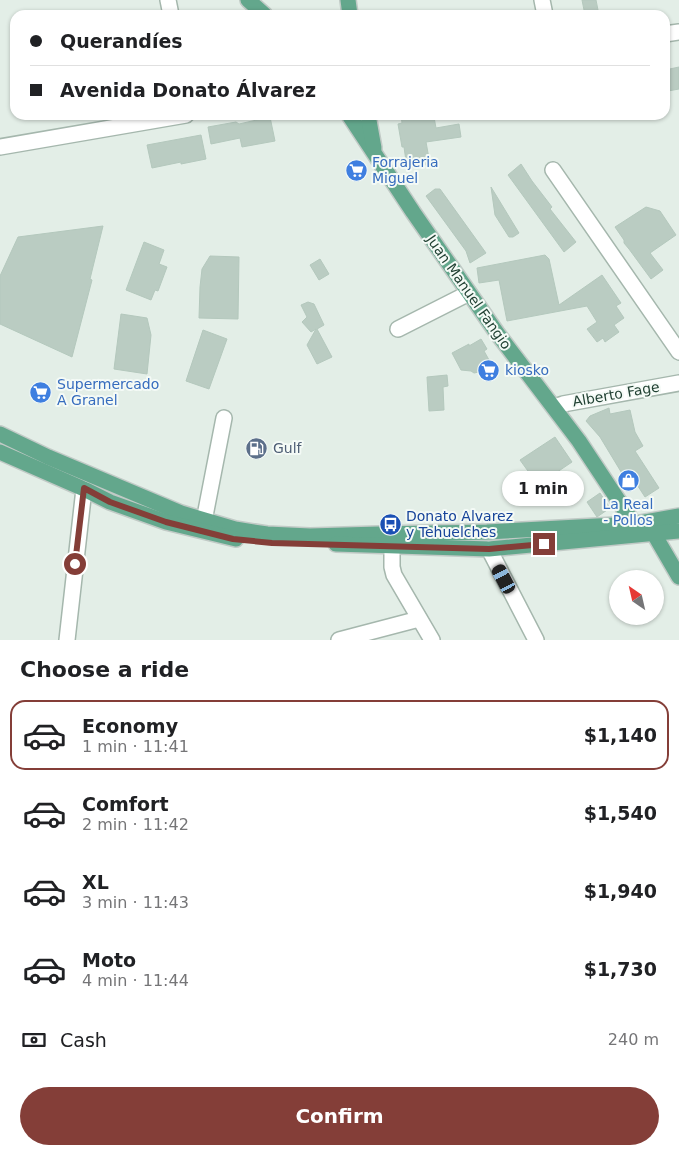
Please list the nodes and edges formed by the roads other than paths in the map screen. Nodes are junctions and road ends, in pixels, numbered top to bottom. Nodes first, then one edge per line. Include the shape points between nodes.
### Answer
1 (248, 0) edge
2 (259, 10) edge
3 (152, 120) edge
4 (352, 120) edge
5 (369, 120) edge
6 (1, 142) edge
7 (376, 156) junction
8 (553, 170) dead end
9 (469, 293) junction
10 (398, 329) dead end
11 (679, 352) edge
12 (679, 384) edge
13 (554, 407) junction
14 (224, 418) dead end
15 (0, 434) edge
16 (0, 452) edge
17 (84, 488) junction
18 (679, 516) edge
19 (204, 520) junction
20 (634, 524) junction
21 (679, 531) edge
22 (654, 534) junction
23 (392, 546) junction
24 (489, 549) junction
25 (679, 577) edge
26 (419, 619) junction
27 (67, 640) edge
28 (339, 640) edge
29 (432, 640) edge
30 (536, 640) edge

1 - 2 main road
3 - 6 street
4 - 7 main road, Juan Manuel Fangio
5 - 7 main road, Juan Manuel Fangio
7 - 9 main road, Juan Manuel Fangio
8 - 11 street
9 - 10 street
9 - 13 main road, Juan Manuel Fangio
12 - 13 street, Alberto Fage
13 - 20 main road, Juan Manuel Fangio
14 - 19 street
15 - 19 main road via 181,514
16 - 17 main road
17 - 23 main road via 110,502 166,522 233,539
17 - 27 street
18 - 20 main road
19 - 20 main road via 267,534 310,536 487,532
20 - 22 main road
21 - 22 main road
22 - 24 main road
22 - 25 main road
23 - 24 main road
23 - 26 street via 394,575
24 - 30 street
26 - 28 street
26 - 29 street

